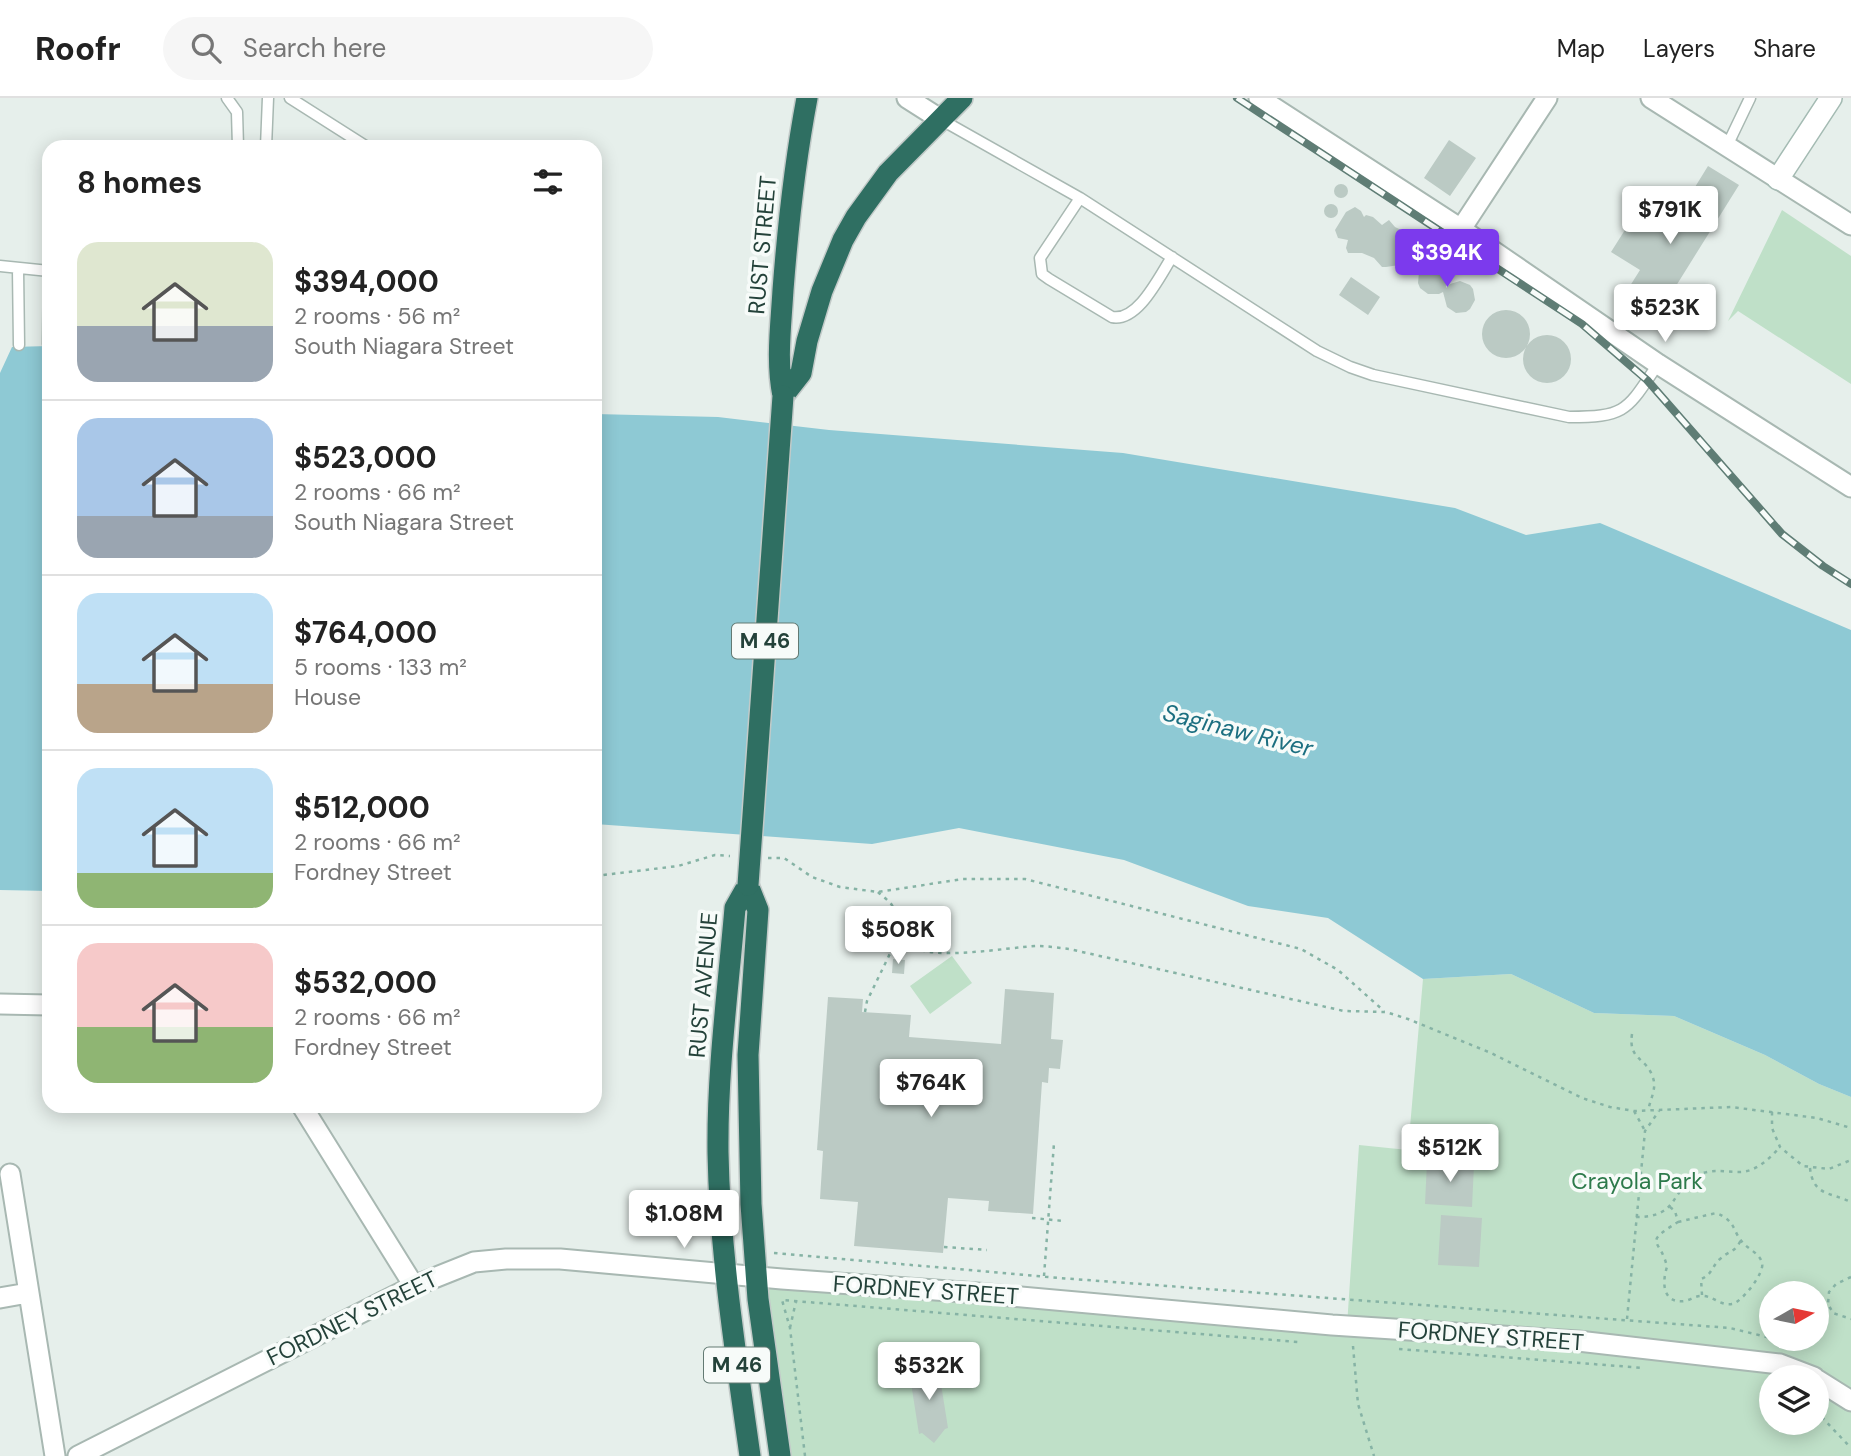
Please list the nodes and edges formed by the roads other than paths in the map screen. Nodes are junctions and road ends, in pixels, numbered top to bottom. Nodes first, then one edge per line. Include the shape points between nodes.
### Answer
1 (226, 98) edge
2 (268, 98) edge
3 (290, 98) edge
4 (807, 98) edge
5 (907, 98) edge
6 (962, 98) edge
7 (1547, 98) edge
8 (1651, 98) edge
9 (1750, 98) edge
10 (1831, 98) edge
11 (1261, 99) edge
12 (940, 119) junction
13 (238, 140) edge
14 (266, 140) edge
15 (356, 140) edge
16 (1727, 146) junction
17 (1778, 179) junction
18 (1080, 198) junction
19 (1851, 225) edge
20 (1461, 229) junction
21 (1172, 257) junction
22 (0, 266) edge
23 (19, 269) junction
24 (42, 271) edge
25 (19, 345) dead end
26 (1658, 364) junction
27 (783, 396) junction
28 (1851, 487) edge
29 (748, 885) junction
30 (0, 1004) edge
31 (42, 1005) edge
32 (306, 1113) edge
33 (10, 1174) dead end
34 (726, 1273) junction
35 (757, 1276) junction
36 (414, 1286) junction
37 (28, 1293) junction
38 (0, 1298) edge
39 (1782, 1365) edge
40 (1829, 1387) edge
41 (1851, 1401) edge
42 (55, 1456) edge
43 (78, 1456) edge
44 (750, 1456) edge
45 (780, 1456) edge

1 - 13 lane via 237,112
2 - 14 lane
3 - 15 lane
4 - 27 highway, RUST STREET / M 46 via 785,258 778,371
5 - 12 street
6 - 12 highway, M 46
7 - 20 street
8 - 16 street
9 - 16 lane
10 - 17 street
11 - 20 street
12 - 18 lane
12 - 27 highway, M 46 via 871,195 843,240 813,318 801,373
16 - 17 street
17 - 19 street
18 - 21 lane
18 - 21 lane via 1040,258 1042,274 1049,279 1120,318 1137,309
20 - 26 street
21 - 26 lane via 1317,351 1373,375 1569,417 1600,417 1616,414 1630,404
22 - 23 lane
23 - 24 lane
23 - 25 lane
26 - 28 street
27 - 29 highway, M 46, bridge
29 - 34 highway, RUST AVENUE / M 46 via 735,908 719,1100
29 - 35 highway, RUST AVENUE / M 46 via 758,910 747,1091
30 - 31 street
32 - 36 street
33 - 37 street
34 - 35 street, FORDNEY STREET
34 - 36 street, FORDNEY STREET via 506,1259 474,1262
34 - 44 highway, RUST AVENUE / M 46
35 - 39 street, FORDNEY STREET via 1591,1342
35 - 45 highway, RUST AVENUE / M 46
36 - 43 street, FORDNEY STREET
37 - 38 street
37 - 42 street
40 - 41 street, FORDNEY STREET

